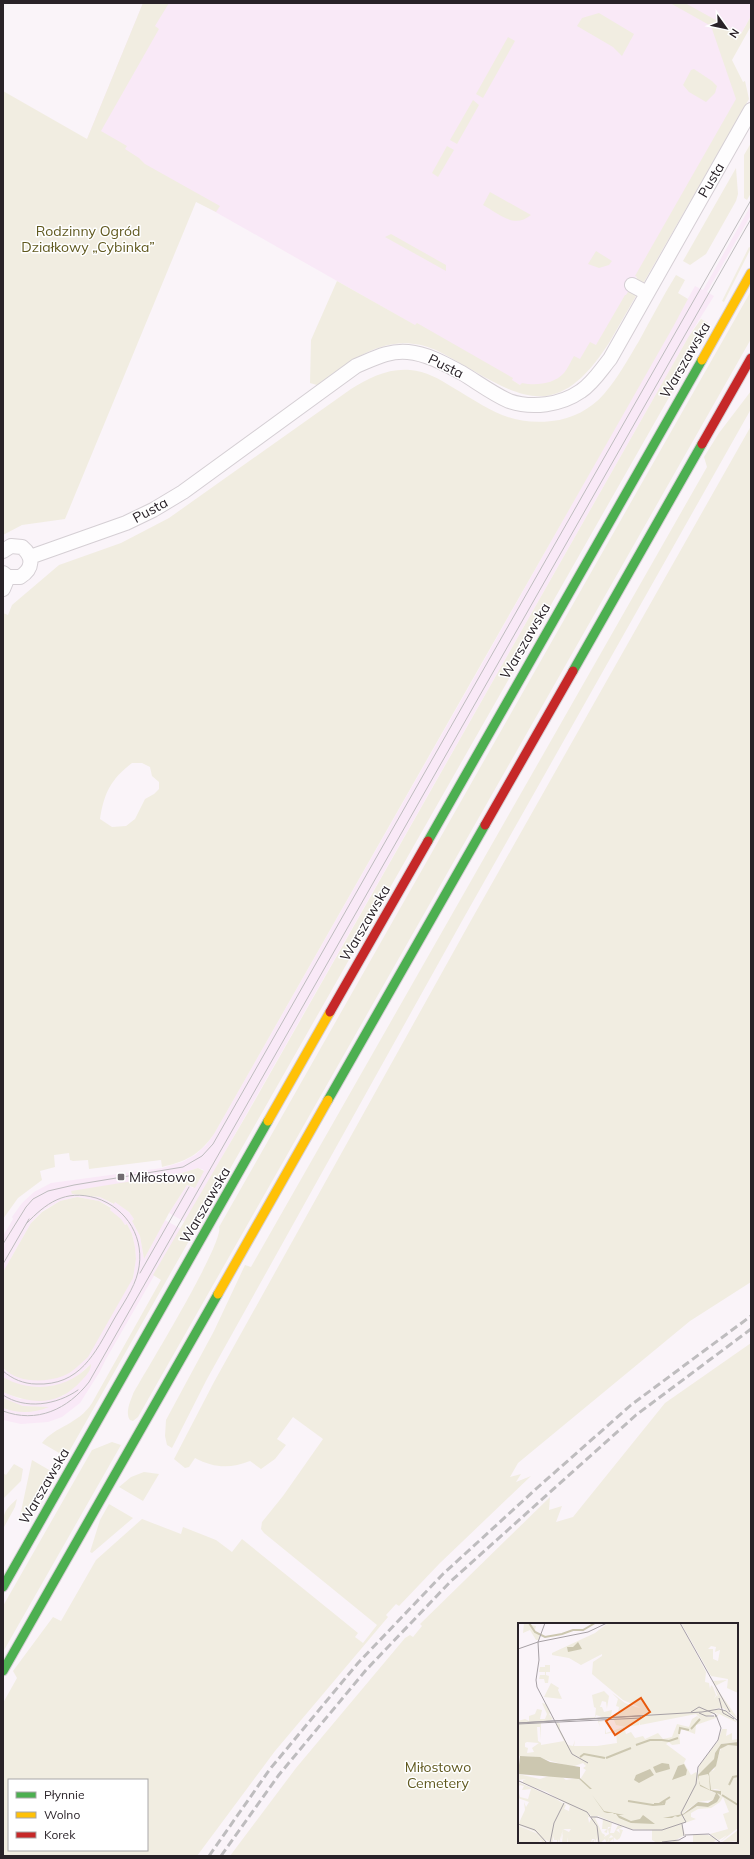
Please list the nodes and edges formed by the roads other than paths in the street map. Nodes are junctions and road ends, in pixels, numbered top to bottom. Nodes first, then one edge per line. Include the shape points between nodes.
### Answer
1 (751, 110) edge
2 (751, 273) edge
3 (632, 285) dead end
4 (647, 293) junction
5 (751, 358) edge
6 (3, 551) edge
7 (30, 557) junction
8 (5, 580) edge
9 (3, 1587) edge
10 (3, 1671) edge

1 - 4 street, Pusta
2 - 9 main road, Warszawska
3 - 4 street
4 - 7 street, Pusta via 610,359 582,391 565,400 546,405 528,405 508,400 430,357 407,352 381,355 356,366 183,492 153,510 99,533
5 - 10 main road
6 - 7 street via 11,546 17,546 27,551
7 - 8 street via 26,574

